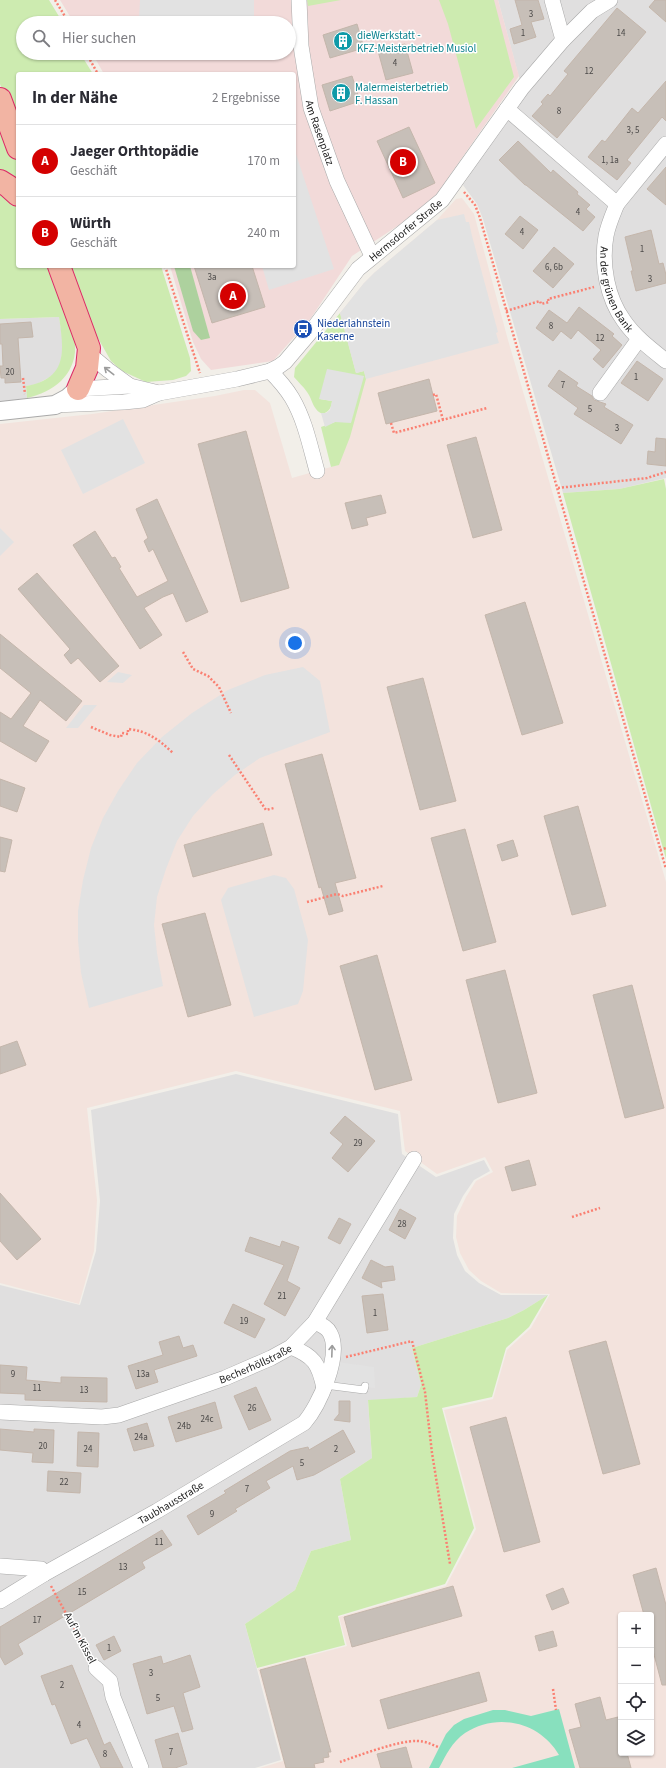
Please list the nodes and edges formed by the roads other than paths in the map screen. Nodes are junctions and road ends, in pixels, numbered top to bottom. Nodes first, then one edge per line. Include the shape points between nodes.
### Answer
1 (299, 0) edge
2 (552, 0) edge
3 (610, 0) edge
4 (563, 40) junction
5 (0, 99) edge
6 (507, 109) junction
7 (16, 143) edge
8 (664, 149) edge
9 (0, 182) edge
10 (16, 192) edge
11 (617, 204) junction
12 (372, 256) junction
13 (60, 268) edge
14 (639, 339) junction
15 (90, 355) junction
16 (666, 361) edge
17 (270, 371) junction
18 (130, 386) junction
19 (78, 389) junction
20 (159, 393) junction
21 (600, 393) dead end
22 (124, 402) junction
23 (55, 405) junction
24 (0, 411) edge
25 (317, 471) dead end
26 (414, 1159) dead end
27 (312, 1327) junction
28 (291, 1347) junction
29 (326, 1365) junction
30 (325, 1386) junction
31 (365, 1386) dead end
32 (0, 1412) edge
33 (0, 1566) edge
34 (44, 1574) junction
35 (0, 1602) edge
36 (96, 1668) road end
37 (141, 1768) edge

1 - 12 street, Am Rasenplatz via 301,46 311,108 337,181
2 - 4 street
3 - 4 street, Hermsdorfer Straße via 592,10
4 - 6 street, Hermsdorfer Straße
5 - 7 highway
6 - 11 street
6 - 12 street, Hermsdorfer Straße via 442,200
8 - 11 street, An der grünen Bank
9 - 10 highway
11 - 14 street, An der grünen Bank via 606,234 604,256 608,283 614,305 624,322
12 - 17 street, Hermsdorfer Straße via 352,277 285,362
13 - 15 highway via 88,341
14 - 16 street, An der grünen Bank
14 - 21 street
18 -> 15 street, Hermsdorfer Straße
15 - 19 highway
17 - 20 street, Hermsdorfer Straße
17 - 25 street via 285,388 297,408
18 - 19 street, Hermsdorfer Straße
18 - 20 street, Hermsdorfer Straße
19 - 22 street, Hermsdorfer Straße via 97,397
19 - 23 street
20 - 22 street, Hermsdorfer Straße via 143,400
22 - 23 street, Hermsdorfer Straße
23 - 24 street
26 - 27 street, Becherhöllstraße
27 - 28 street, Becherhöllstraße
27 - 29 street via 312,1346 318,1358
29 -> 27 street via 333,1348 330,1334 325,1327
28 - 29 street
28 - 32 street, Becherhöllstraße via 225,1378 119,1415 102,1417
29 - 30 street
30 - 31 lane via 364,1390
30 - 34 street, Taubhausstraße via 313,1412 304,1423
33 - 34 street via 41,1569
34 - 35 street, Taubhausstraße
36 - 37 street, Auf'm Kissel via 110,1681 113,1697

